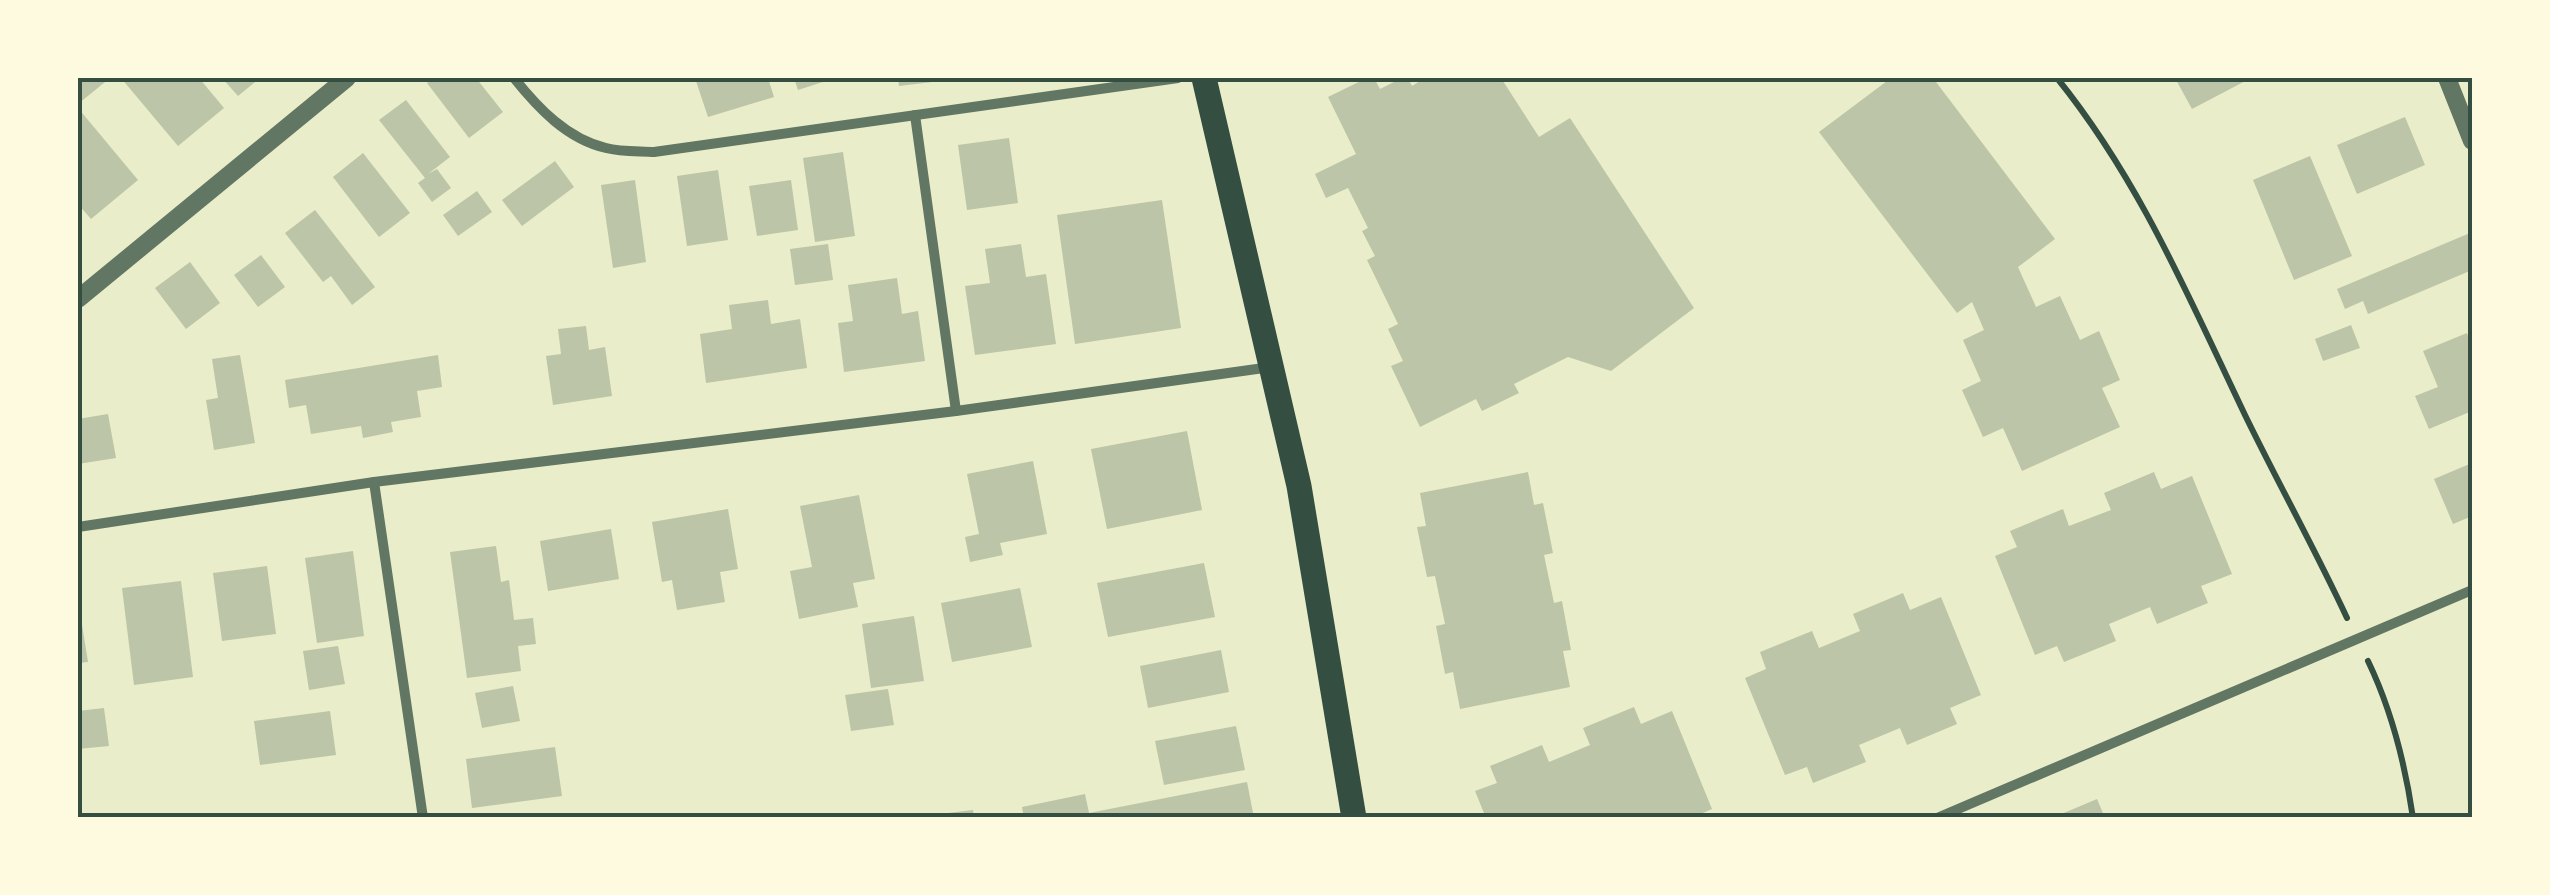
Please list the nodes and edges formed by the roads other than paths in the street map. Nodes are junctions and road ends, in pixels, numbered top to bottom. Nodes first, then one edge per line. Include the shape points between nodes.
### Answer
1 (346, 78) edge
2 (514, 78) edge
3 (1178, 78) edge
4 (1204, 78) edge
5 (2447, 78) edge
6 (915, 115) junction
7 (2472, 141) edge
8 (78, 299) edge
9 (1271, 367) junction
10 (956, 411) junction
11 (374, 482) junction
12 (78, 526) edge
13 (2472, 590) edge
14 (423, 818) edge
15 (1354, 818) edge
16 (1937, 818) edge

1 - 8 street
2 - 6 street via 572,134 607,149 654,152
3 - 6 street
4 - 9 main road
5 - 7 street
6 - 10 street
9 - 10 street
9 - 15 main road via 1299,486
10 - 11 street
11 - 12 street
11 - 14 street
13 - 16 street

